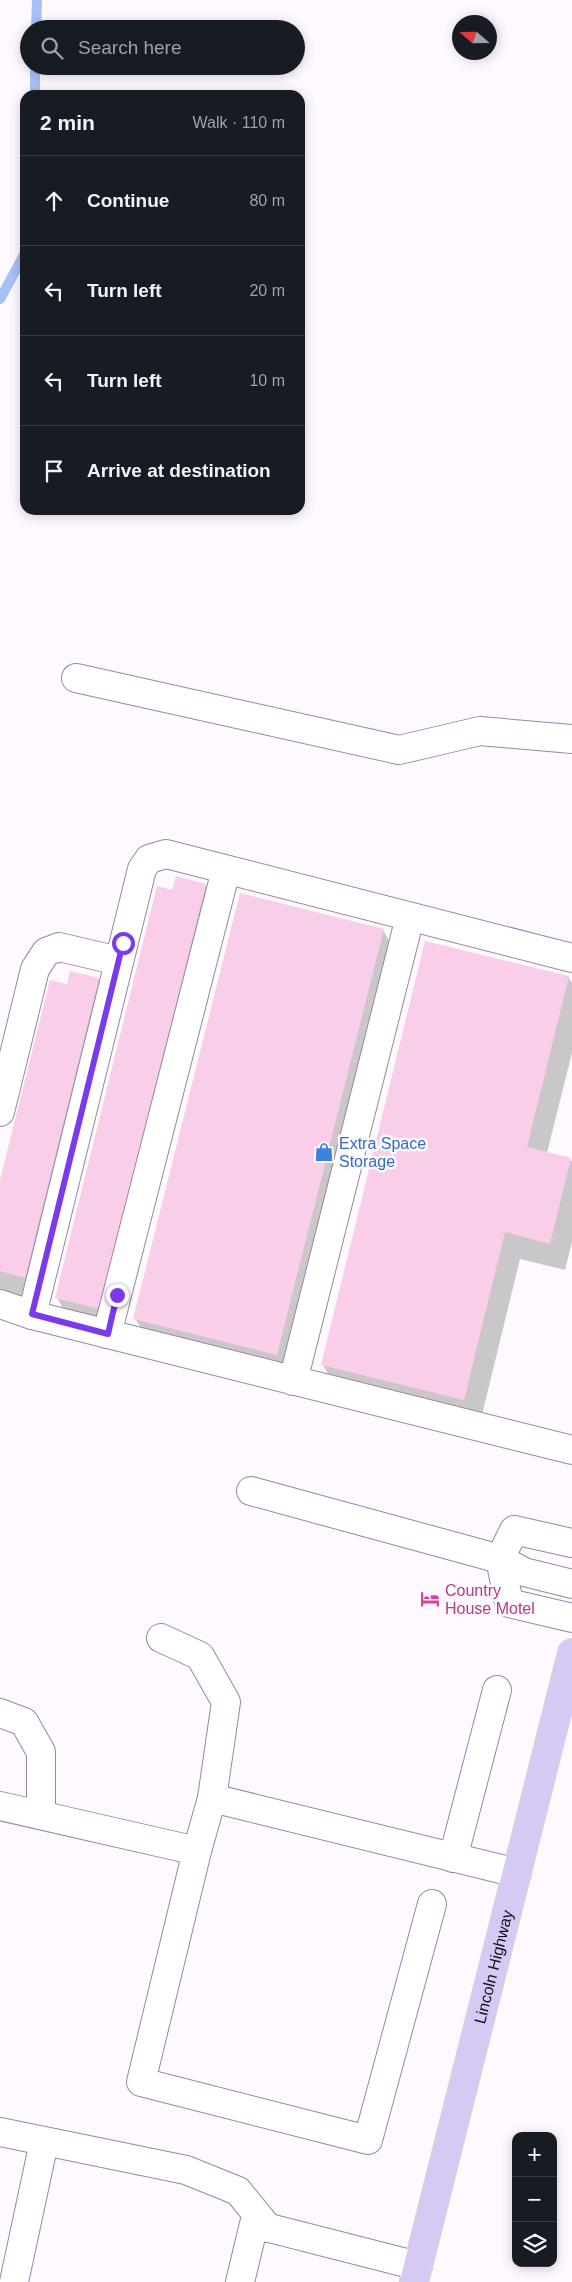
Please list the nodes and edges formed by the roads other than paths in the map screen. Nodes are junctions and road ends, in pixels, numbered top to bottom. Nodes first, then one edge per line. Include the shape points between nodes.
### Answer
1 (76, 678) dead end
2 (572, 739) edge
3 (226, 870) junction
4 (410, 917) junction
5 (572, 958) edge
6 (119, 961) junction
7 (0, 1112) edge
8 (0, 1304) edge
9 (32, 1314) junction
10 (108, 1334) junction
11 (293, 1381) junction
12 (572, 1450) edge
13 (251, 1491) dead end
14 (572, 1543) edge
15 (500, 1559) junction
16 (572, 1584) edge
17 (572, 1618) edge
18 (161, 1638) dead end
19 (572, 1653) edge
20 (497, 1690) dead end
21 (0, 1713) edge
22 (212, 1798) junction
23 (0, 1806) edge
24 (41, 1815) junction
25 (197, 1851) junction
26 (453, 1858) junction
27 (517, 1873) junction
28 (432, 1904) dead end
29 (0, 2132) edge
30 (44, 2142) junction
31 (268, 2228) junction
32 (416, 2274) edge
33 (14, 2282) edge
34 (240, 2282) edge

1 - 2 lane via 399,750 480,731
3 - 4 lane
3 - 6 lane via 166,854 148,859 142,868
3 - 10 lane
4 - 5 lane
4 - 11 lane
6 - 7 lane via 59,947 46,952 35,969
6 - 9 lane
8 - 9 lane
9 - 10 lane
10 - 11 lane
11 - 12 lane
13 - 15 lane
14 - 15 lane via 514,1530
15 - 16 lane via 524,1572
15 - 17 lane via 509,1603
18 - 22 lane via 200,1656 226,1702
19 - 27 main road, Lincoln Highway
20 - 26 lane
21 - 24 lane via 24,1722 41,1752
22 - 25 lane
22 - 26 lane
23 - 24 lane
24 - 25 lane
25 - 28 lane via 141,2082 368,2140
26 - 27 lane
27 - 32 main road, Lincoln Highway
29 - 30 lane
30 - 31 lane via 186,2170 238,2191
30 - 33 lane
31 - 32 lane
31 - 34 lane via 254,2224

